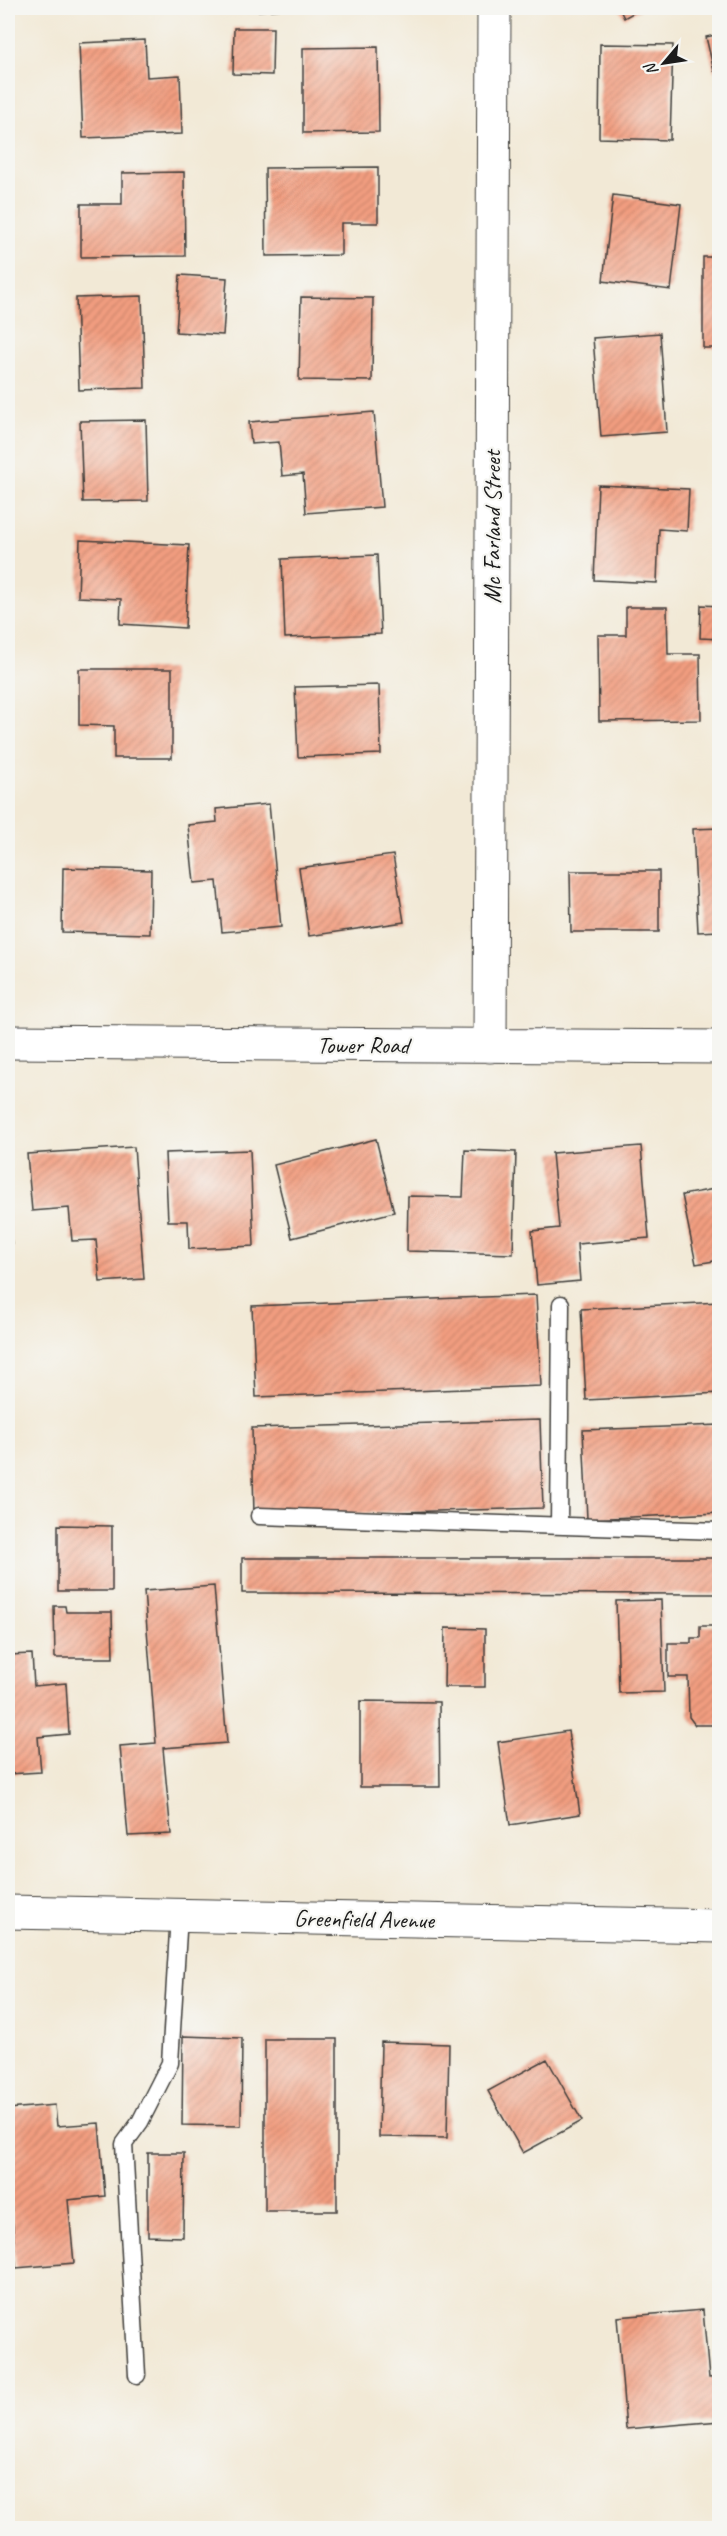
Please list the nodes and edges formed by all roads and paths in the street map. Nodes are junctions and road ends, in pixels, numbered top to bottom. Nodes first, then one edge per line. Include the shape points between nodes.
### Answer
1 (494, 8) edge
2 (8, 1042) edge
3 (490, 1046) junction
4 (720, 1047) edge
5 (561, 1304) dead end
6 (259, 1516) dead end
7 (559, 1526) junction
8 (720, 1531) edge
9 (8, 1912) edge
10 (179, 1915) junction
11 (720, 1926) edge
12 (137, 2375) dead end

1 - 3 street, Mc Farland Street
2 - 3 street, Tower Road
3 - 4 street, Tower Road
5 - 7 lane
6 - 7 lane
7 - 8 lane
9 - 10 street, Greenfield Avenue
10 - 11 street, Greenfield Avenue
10 - 12 lane via 170,2063 140,2122 124,2144

